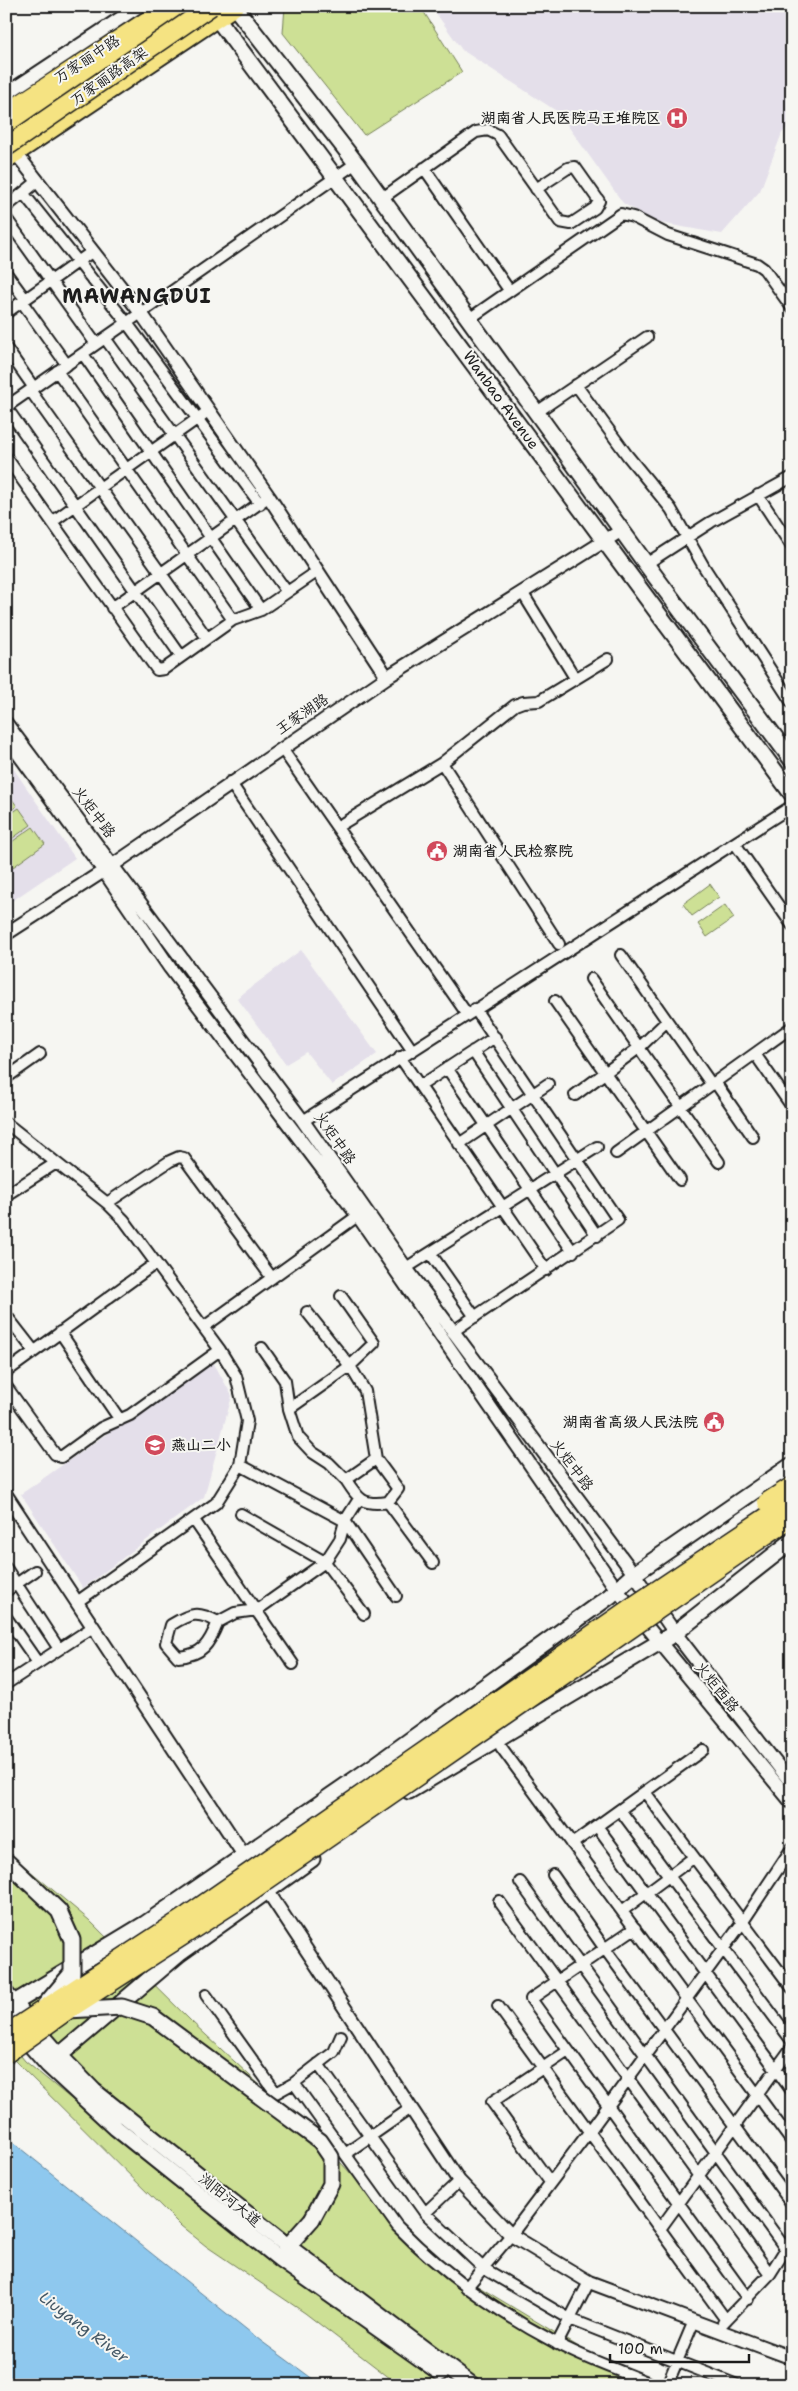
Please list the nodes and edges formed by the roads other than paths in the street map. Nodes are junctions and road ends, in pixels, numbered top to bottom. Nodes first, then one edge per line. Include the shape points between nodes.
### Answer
1 (168, 6) edge
2 (188, 6) edge
3 (234, 7) edge
4 (147, 10) edge
5 (213, 10) edge
6 (6, 94) edge
7 (6, 112) edge
8 (6, 127) edge
9 (9, 150) edge
10 (356, 163) junction
11 (424, 168) junction
12 (337, 176) junction
13 (38, 182) junction
14 (536, 189) junction
15 (24, 194) junction
16 (381, 198) junction
17 (6, 207) edge
18 (6, 218) edge
19 (93, 251) junction
20 (79, 260) junction
21 (6, 273) edge
22 (51, 281) junction
23 (509, 290) junction
24 (24, 300) junction
25 (792, 308) edge
26 (6, 313) edge
27 (141, 313) junction
28 (469, 319) junction
29 (127, 323) junction
30 (647, 337) dead end
31 (101, 341) junction
32 (6, 348) edge
33 (82, 354) junction
34 (67, 365) junction
35 (57, 372) junction
36 (576, 385) junction
37 (32, 389) junction
38 (6, 407) edge
39 (210, 410) junction
40 (537, 412) junction
41 (199, 418) junction
42 (175, 434) junction
43 (151, 452) junction
44 (6, 457) edge
45 (127, 469) junction
46 (792, 477) edge
47 (101, 488) junction
48 (758, 495) junction
49 (264, 500) junction
50 (76, 506) junction
51 (236, 521) junction
52 (52, 522) junction
53 (622, 530) junction
54 (688, 537) junction
55 (211, 538) junction
56 (605, 541) junction
57 (792, 547) edge
58 (188, 554) junction
59 (646, 564) junction
60 (318, 572) junction
61 (161, 573) junction
62 (136, 592) junction
63 (287, 592) junction
64 (522, 592) junction
65 (112, 608) junction
66 (261, 610) junction
67 (233, 620) junction
68 (207, 638) junction
69 (182, 656) junction
70 (608, 660) dead end
71 (386, 677) junction
72 (575, 678) junction
73 (792, 703) edge
74 (6, 723) edge
75 (6, 737) edge
76 (285, 753) dead end
77 (792, 760) edge
78 (442, 763) junction
79 (230, 782) junction
80 (792, 794) edge
81 (792, 806) edge
82 (337, 827) junction
83 (736, 845) dead end
84 (108, 868) junction
85 (792, 925) edge
86 (6, 934) edge
87 (559, 944) dead end
88 (621, 955) dead end
89 (591, 979) dead end
90 (555, 1000) dead end
91 (471, 1011) junction
92 (667, 1021) junction
93 (792, 1027) edge
94 (494, 1037) junction
95 (640, 1047) junction
96 (412, 1050) junction
97 (473, 1051) junction
98 (40, 1054) dead end
99 (755, 1054) junction
100 (400, 1057) junction
101 (447, 1068) junction
102 (605, 1072) junction
103 (6, 1078) edge
104 (548, 1084) dead end
105 (713, 1084) junction
106 (420, 1086) junction
107 (533, 1093) junction
108 (574, 1095) dead end
109 (790, 1104) dead end
110 (682, 1107) junction
111 (511, 1108) junction
112 (303, 1121) junction
113 (6, 1123) edge
114 (486, 1125) junction
115 (646, 1132) junction
116 (753, 1137) dead end
117 (459, 1144) junction
118 (597, 1147) dead end
119 (616, 1153) dead end
120 (578, 1159) junction
121 (720, 1162) dead end
122 (56, 1163) junction
123 (556, 1174) junction
124 (680, 1180) dead end
125 (530, 1190) junction
126 (6, 1196) edge
127 (107, 1203) junction
128 (503, 1208) junction
129 (362, 1213) junction
130 (597, 1236) junction
131 (573, 1252) junction
132 (431, 1254) junction
133 (156, 1263) junction
134 (406, 1268) junction
135 (546, 1270) junction
136 (272, 1278) junction
137 (341, 1296) dead end
138 (307, 1312) dead end
139 (6, 1315) edge
140 (475, 1317) junction
141 (204, 1327) junction
142 (60, 1332) junction
143 (452, 1332) junction
144 (262, 1348) dead end
145 (220, 1350) junction
146 (34, 1351) junction
147 (350, 1366) junction
148 (6, 1372) edge
149 (6, 1386) edge
150 (289, 1409) junction
151 (120, 1420) junction
152 (376, 1459) junction
153 (240, 1465) junction
154 (792, 1465) edge
155 (346, 1480) junction
156 (792, 1486) edge
157 (6, 1494) edge
158 (359, 1499) junction
159 (792, 1500) edge
160 (388, 1502) junction
161 (241, 1514) dead end
162 (792, 1517) edge
163 (194, 1520) junction
164 (345, 1521) junction
165 (792, 1528) edge
166 (792, 1541) edge
167 (325, 1562) junction
168 (433, 1563) dead end
169 (6, 1568) edge
170 (35, 1571) dead end
171 (634, 1574) junction
172 (16, 1584) junction
173 (617, 1590) junction
174 (6, 1591) edge
175 (396, 1596) dead end
176 (77, 1602) junction
177 (629, 1609) junction
178 (257, 1610) junction
179 (364, 1614) dead end
180 (6, 1617) edge
181 (643, 1620) junction
182 (218, 1622) junction
183 (93, 1627) junction
184 (675, 1633) junction
185 (660, 1642) junction
186 (60, 1649) junction
187 (38, 1663) junction
188 (293, 1664) dead end
189 (8, 1680) edge
190 (502, 1748) dead end
191 (703, 1750) dead end
192 (792, 1784) edge
193 (645, 1792) junction
194 (792, 1804) edge
195 (620, 1810) junction
196 (597, 1826) junction
197 (572, 1844) junction
198 (792, 1848) edge
199 (243, 1857) junction
200 (693, 1858) junction
201 (6, 1862) edge
202 (553, 1875) dead end
203 (669, 1876) junction
204 (520, 1882) dead end
205 (267, 1892) junction
206 (646, 1893) junction
207 (499, 1901) dead end
208 (622, 1911) junction
209 (742, 1923) junction
210 (634, 1928) junction
211 (724, 1948) junction
212 (605, 1949) junction
213 (580, 1966) junction
214 (706, 1973) junction
215 (556, 1982) junction
216 (792, 1988) edge
217 (206, 1995) dead end
218 (686, 1999) junction
219 (9, 2002) edge
220 (498, 2006) dead end
221 (68, 2010) junction
222 (40, 2011) junction
223 (6, 2017) edge
224 (663, 2029) junction
225 (6, 2034) edge
226 (341, 2036) dead end
227 (792, 2041) edge
228 (792, 2047) edge
229 (568, 2051) junction
230 (645, 2053) junction
231 (6, 2054) edge
232 (60, 2056) junction
233 (318, 2064) junction
234 (48, 2066) junction
235 (542, 2068) junction
236 (775, 2069) junction
237 (627, 2078) junction
238 (294, 2083) junction
239 (792, 2091) edge
240 (757, 2095) junction
241 (607, 2105) junction
242 (411, 2108) junction
243 (735, 2126) junction
244 (589, 2132) junction
245 (371, 2137) junction
246 (792, 2142) edge
247 (716, 2152) junction
248 (345, 2154) junction
249 (699, 2177) junction
250 (459, 2181) junction
251 (550, 2182) junction
252 (680, 2203) junction
253 (792, 2204) edge
254 (425, 2213) junction
255 (660, 2229) junction
256 (511, 2235) junction
257 (788, 2244) edge
258 (288, 2246) junction
259 (280, 2260) junction
260 (483, 2268) junction
261 (770, 2274) junction
262 (588, 2282) junction
263 (466, 2288) junction
264 (748, 2299) junction
265 (570, 2319) junction
266 (726, 2320) junction
267 (694, 2321) junction
268 (716, 2330) junction
269 (557, 2344) junction
270 (792, 2358) edge
271 (677, 2361) junction
272 (457, 2385) edge
273 (472, 2385) edge
274 (654, 2385) edge
275 (667, 2385) edge
276 (736, 2385) edge

1 - 4 main road, 万家丽中路
2 - 8 highway, 万家丽路高架
3 - 5 main road
3 - 10 main road, Wanbao Avenue
4 - 6 street
4 - 7 main road, 万家丽中路
5 - 9 highway, 万家丽路高架, bridge
5 - 12 main road, Wanbao Avenue
9 - 13 street
10 - 12 street
10 - 16 main road, Wanbao Avenue
11 - 14 street via 476,132 488,130 498,135
11 - 16 street
11 - 23 street
12 - 27 street
12 - 56 main road, Wanbao Avenue
13 - 15 street
13 - 19 street
14 - 14 street via 563,224 571,224 598,205 597,196 575,167 568,168
15 - 17 street
15 - 20 street
16 - 28 main road, Wanbao Avenue
18 - 22 street
19 - 20 street
19 - 27 street
20 - 22 street
20 - 29 street
21 - 24 street
22 - 24 street
22 - 31 street
23 - 25 street via 621,214 668,235 757,264
23 - 28 street
24 - 26 street
24 - 34 street
27 - 29 street
27 - 39 street
28 - 40 main road, Wanbao Avenue
29 - 31 street
29 - 41 street
30 - 36 street
31 - 33 street
31 - 42 street
32 - 37 street
33 - 34 street
33 - 43 street
34 - 35 street
35 - 37 street
35 - 45 street
36 - 40 street
36 - 54 street
37 - 38 street
37 - 47 street
38 - 50 street
39 - 41 street
39 - 49 street
40 - 53 main road, Wanbao Avenue
41 - 42 street
41 - 49 street
42 - 43 street
42 - 51 street
43 - 45 street
43 - 55 street
44 - 52 street
45 - 47 street
45 - 58 street
46 - 48 street
47 - 50 street
47 - 61 street
48 - 54 street
48 - 57 street
49 - 51 street
49 - 60 street
50 - 52 street
50 - 62 street
51 - 55 street
51 - 63 street
52 - 65 street
53 - 56 street, 王家湖路
53 - 59 main road, Wanbao Avenue
54 - 59 street
54 - 73 street
55 - 58 street
55 - 66 street
56 - 64 street, 王家湖路
56 - 80 main road, Wanbao Avenue
58 - 61 street
58 - 67 street
59 - 77 main road, Wanbao Avenue
60 - 63 street
60 - 71 street
61 - 62 street
61 - 68 street
62 - 65 street
62 - 69 street
63 - 66 street
64 - 71 street, 王家湖路
64 - 72 street
65 - 69 street via 157,670
66 - 67 street
67 - 68 street
68 - 69 street
70 - 72 street
71 - 79 street, 王家湖路
72 - 78 street via 539,701 515,705
74 - 84 street, 火炬中路
75 - 84 street
76 - 82 street
78 - 82 street
78 - 87 street
79 - 84 street, 王家湖路
79 - 96 street
81 - 91 street
82 - 91 street
83 - 85 street
84 - 86 street, 王家湖路
84 - 112 street, 火炬中路
84 - 129 street via 170,968
88 - 92 street
89 - 95 street
90 - 102 street
91 - 94 street
91 - 96 street
92 - 95 street
92 - 105 street
93 - 99 street
94 - 97 street
94 - 107 street
95 - 102 street
95 - 110 street
96 - 100 street
97 - 101 street
97 - 111 street
98 - 103 street
99 - 105 street
99 - 109 street
100 - 106 street
100 - 112 street
101 - 106 street
101 - 114 street
102 - 108 street
102 - 115 street
104 - 107 street
105 - 110 street
105 - 116 street
106 - 117 street
107 - 111 street
107 - 120 street
110 - 115 street
110 - 121 street
111 - 114 street
111 - 123 street
112 - 129 street, 火炬中路
113 - 122 street
114 - 117 street
114 - 125 street
115 - 119 street
115 - 124 street
117 - 128 street
118 - 120 street
120 - 123 street
120 - 130 street via 618,1220
122 - 126 street
122 - 127 street
123 - 125 street
123 - 130 street
125 - 128 street
125 - 131 street
127 - 133 street
127 - 136 street via 170,1161 184,1158
128 - 132 street
128 - 135 street
129 - 134 street, 火炬中路
129 - 136 street
129 - 173 street, 火炬西路
130 - 131 street
131 - 135 street
132 - 134 street
132 - 140 street
133 - 141 street
133 - 142 street
134 - 143 street, 火炬中路
135 - 140 street
136 - 141 street
137 - 147 street via 374,1342
138 - 147 street
139 - 146 street
140 - 143 street
141 - 145 street
142 - 146 street
142 - 151 street
143 - 171 street, 火炬中路
144 - 150 street via 285,1381
145 - 151 street
145 - 153 street via 236,1376 247,1421
146 - 148 street
147 - 150 street
147 - 152 street via 365,1391
149 - 151 street via 55,1454 61,1457 101,1428
150 - 155 street via 298,1437
152 - 155 street
152 - 160 street via 398,1489
153 - 163 street via 216,1503
153 - 164 street
154 - 171 main road
155 - 158 street
156 - 177 highway, bridge via 656,1578
157 - 176 street
158 - 160 street via 374,1504
158 - 164 street
159 - 177 highway, bridge
160 - 168 street
161 - 167 street
162 - 181 highway, bridge
163 - 176 street
163 - 178 street
164 - 167 street via 340,1540
164 - 175 street
165 - 181 highway, bridge via 687,1599
166 - 184 main road
167 - 178 street
167 - 179 street
169 - 172 street
170 - 172 street
171 - 173 main road
171 - 184 street, 火炬西路
172 - 174 street
172 - 186 street
173 - 185 street, 火炬西路
173 - 199 main road
176 - 183 street
177 - 222 highway, bridge via 188,1915
178 - 182 street
178 - 188 street
180 - 187 street
181 - 221 highway, bridge via 234,1903
182 - 182 street via 203,1614 184,1616 171,1625 166,1643 178,1657 193,1656 210,1642
183 - 186 street
183 - 199 street
184 - 185 main road
184 - 192 street, 火炬西路
185 - 194 street, 火炬西路
185 - 205 main road via 399,1797
186 - 187 street
187 - 189 street
190 - 197 street
191 - 193 street
193 - 195 street
193 - 200 street
195 - 196 street
195 - 203 street
196 - 197 street
196 - 206 street
197 - 208 street
198 - 209 street
199 - 205 street
199 - 219 main road via 145,1924
200 - 203 street
200 - 209 street
201 - 222 main road, bridge via 59,1912 72,1940 72,1973
202 - 212 street
203 - 206 street
203 - 211 street
204 - 213 street
205 - 232 main road via 179,1954
205 - 242 street
206 - 208 street
206 - 214 street
207 - 215 street
208 - 210 street
209 - 211 street
209 - 216 street
210 - 212 street
210 - 218 street
211 - 214 street
211 - 227 street
212 - 213 street
212 - 224 street
213 - 215 street
213 - 230 street
214 - 218 street
214 - 236 street
215 - 229 street via 531,1999
215 - 237 street
217 - 238 street via 276,2093
218 - 224 street
218 - 240 street
219 - 232 main road, 浏阳河大道
220 - 235 street
221 - 231 highway, bridge
221 - 258 main road, bridge via 122,2007 153,2017 320,2141 331,2157 332,2184 312,2219
222 - 225 highway, bridge
223 - 234 main road, 浏阳河大道
224 - 230 street
224 - 243 street
226 - 233 street via 334,2052
228 - 236 street
229 - 235 street
229 - 241 street
230 - 237 street
230 - 247 street
232 - 234 main road
232 - 258 main road, 浏阳河大道 via 94,2091
233 - 238 street
233 - 245 street
234 - 259 main road, 浏阳河大道 via 116,2128
235 - 244 street
235 - 251 street via 492,2102
236 - 239 street
236 - 240 street
237 - 241 street
237 - 249 street
238 - 248 street
240 - 243 street
240 - 246 street
241 - 244 street
241 - 252 street
242 - 245 street
242 - 250 street
243 - 247 street
243 - 253 street
244 - 251 street
244 - 255 street
245 - 248 street
245 - 254 street
247 - 249 street
247 - 257 street
248 - 263 street via 397,2226
249 - 252 street
249 - 261 street
250 - 254 street
250 - 256 street
251 - 256 street
252 - 255 street
252 - 264 street
254 - 260 street
255 - 266 street
256 - 260 street
256 - 262 street
257 - 261 street
258 - 259 main road
258 - 273 main road, 浏阳河大道
259 - 272 main road, 浏阳河大道
260 - 263 street
260 - 265 street
261 - 264 street
262 - 265 street
262 - 267 street
263 - 269 street
264 - 266 street
265 - 269 street
265 - 271 street
266 - 268 street
267 - 268 street
267 - 271 street
268 - 270 street
269 - 274 street
271 - 275 street
271 - 276 street

